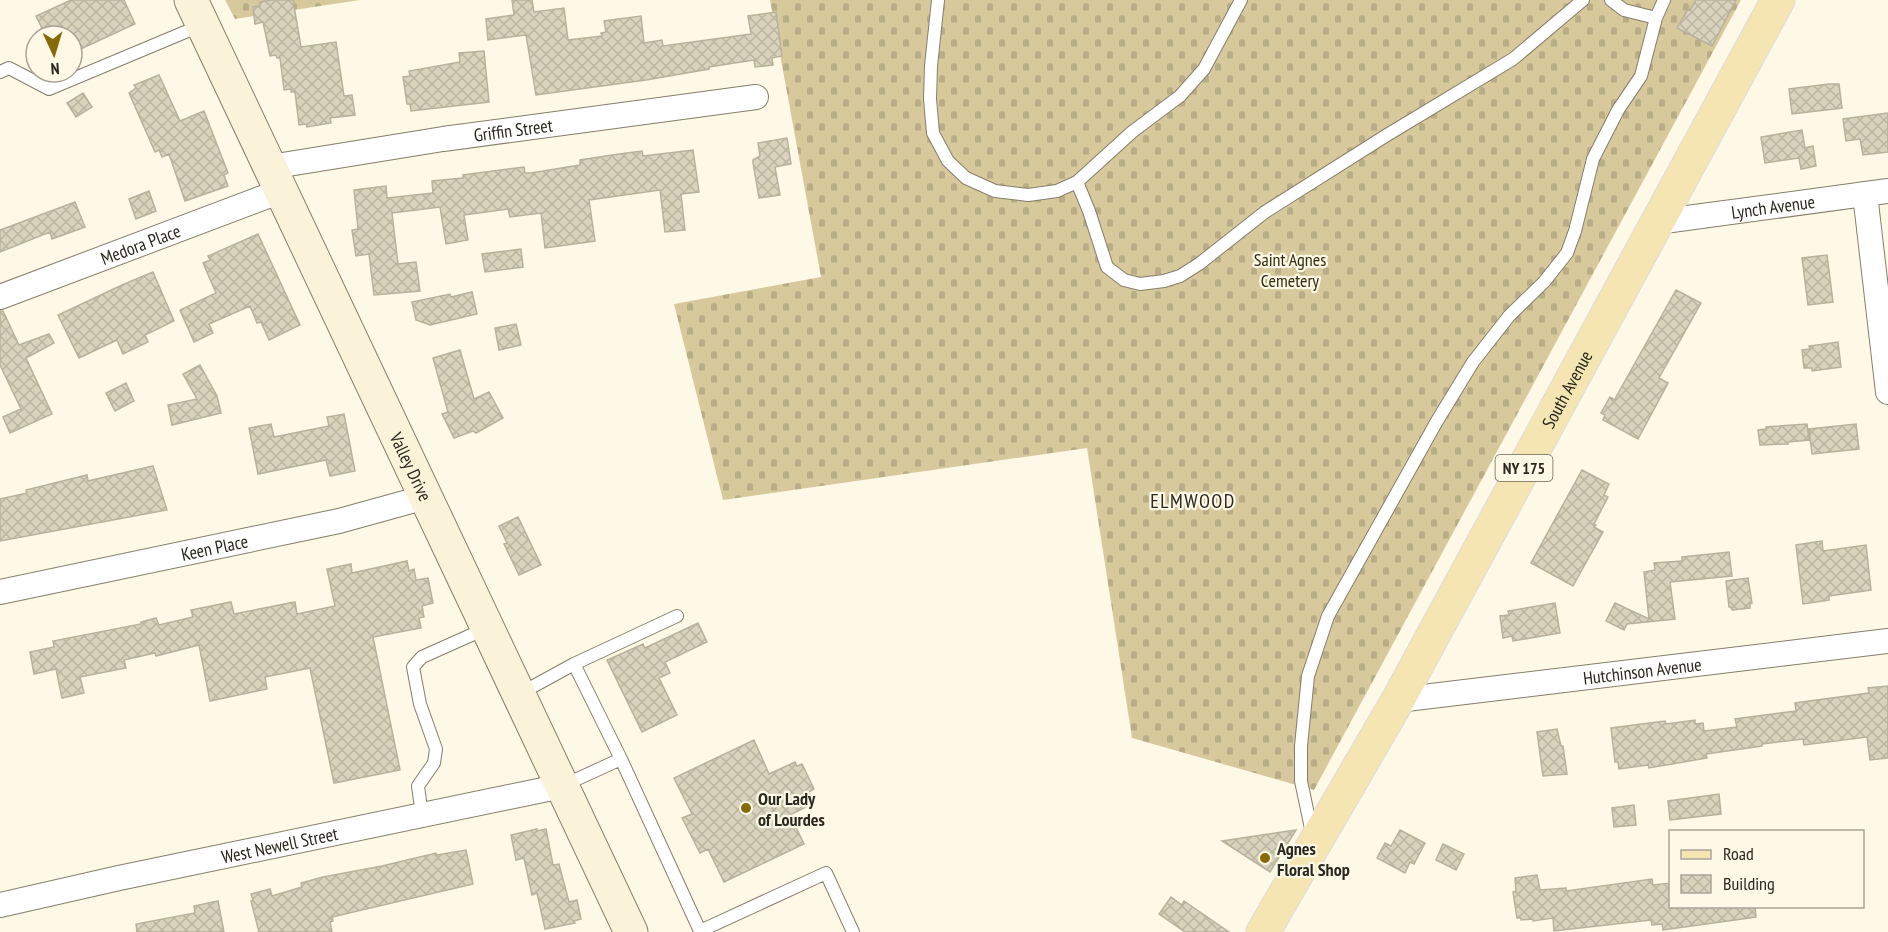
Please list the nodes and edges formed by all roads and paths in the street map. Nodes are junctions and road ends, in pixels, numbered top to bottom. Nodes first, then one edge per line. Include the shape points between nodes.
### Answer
1 (938, 0) edge
2 (1241, 0) edge
3 (1583, 0) edge
4 (1611, 0) edge
5 (1664, 0) edge
6 (1778, 0) edge
7 (197, 12) edge
8 (1656, 18) junction
9 (0, 72) edge
10 (756, 97) dead end
11 (275, 179) junction
12 (1077, 182) junction
13 (1877, 193) edge
14 (1657, 222) junction
15 (0, 297) edge
16 (1888, 392) edge
17 (426, 497) junction
18 (0, 592) edge
19 (677, 616) dead end
20 (488, 628) junction
21 (1888, 641) edge
22 (574, 664) junction
23 (519, 694) junction
24 (1398, 700) junction
25 (621, 759) junction
26 (562, 786) junction
27 (422, 815) junction
28 (1315, 844) junction
29 (0, 904) edge
30 (631, 932) edge
31 (699, 932) edge
32 (853, 932) edge
33 (1263, 932) edge

1 - 12 lane via 930,99 933,133 948,161 966,178 995,191 1028,195 1057,191
2 - 12 lane via 1198,76
3 - 12 lane via 1513,59 1265,212 1180,276 1140,284 1125,280 1107,267
4 - 8 lane via 1624,10
5 - 8 lane
6 - 14 main road, South Avenue / NY 175
7 - 9 lane via 49,89 9,68
7 - 11 main road, Valley Drive
8 - 28 lane via 1641,76 1617,111 1593,159 1567,253 1473,362 1328,616 1308,676 1301,746 1301,781
10 - 11 street, Griffin Street via 443,139
11 - 15 street, Medora Place
11 - 17 main road, Valley Drive
13 - 14 street, Lynch Avenue
13 - 16 street
14 - 24 main road, South Avenue / NY 175
17 - 18 street, Keen Place via 339,521
17 - 20 main road, Valley Drive
19 - 22 lane
20 - 23 main road, Valley Drive
20 - 27 lane via 422,657 413,667 420,704 436,749 434,763 418,786
21 - 24 street, Hutchinson Avenue
22 - 23 lane
22 - 25 lane
23 - 26 main road, Valley Drive
24 - 28 main road, South Avenue / NY 175
25 - 26 lane
25 - 31 lane
26 - 27 street, West Newell Street
26 - 30 main road, Valley Drive
27 - 29 street, West Newell Street
28 - 33 main road, South Avenue / NY 175
31 - 32 lane via 826,873

